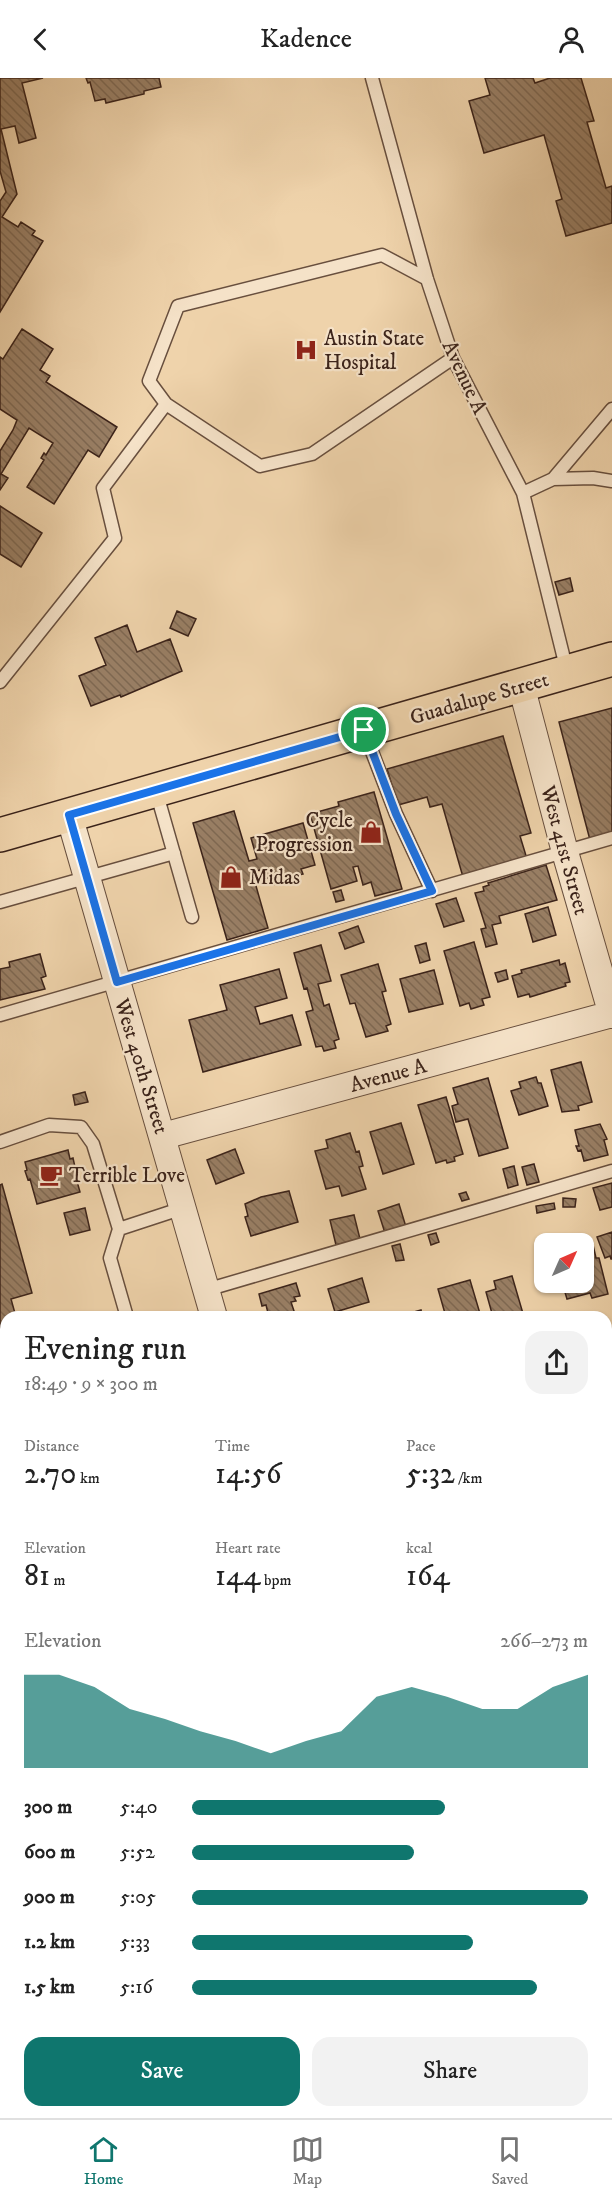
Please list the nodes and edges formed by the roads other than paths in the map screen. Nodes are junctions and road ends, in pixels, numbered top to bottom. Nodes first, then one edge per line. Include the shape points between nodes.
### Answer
1 (372, 78) edge
2 (427, 279) junction
3 (453, 358) junction
4 (166, 404) junction
5 (612, 409) edge
6 (553, 478) junction
7 (612, 481) edge
8 (523, 493) junction
9 (612, 659) edge
10 (567, 673) junction
11 (0, 682) edge
12 (520, 686) junction
13 (364, 730) junction
14 (156, 790) junction
15 (69, 815) junction
16 (0, 836) edge
17 (612, 838) edge
18 (565, 852) junction
19 (174, 853) junction
20 (87, 878) junction
21 (432, 891) junction
22 (0, 902) edge
23 (192, 917) dead end
24 (117, 982) junction
25 (612, 1014) edge
26 (0, 1015) edge
27 (163, 1137) junction
28 (0, 1142) edge
29 (612, 1171) edge
30 (183, 1208) junction
31 (119, 1229) junction
32 (206, 1290) junction
33 (125, 1311) edge
34 (212, 1311) edge

1 - 2 lane, Avenue A
2 - 3 lane, Avenue A
2 - 4 lane via 381,255 178,306 149,381
3 - 4 lane via 312,454 260,466
3 - 8 lane, Avenue A
4 - 11 lane via 103,488 115,538
5 - 6 lane
6 - 7 lane
6 - 8 lane
8 - 10 lane, Avenue A
9 - 10 main road, Guadalupe Street
10 - 12 main road, Guadalupe Street
12 - 13 main road, Guadalupe Street
12 - 18 street, West 41st Street
13 - 14 main road, Guadalupe Street
13 - 21 lane via 396,814
14 - 15 main road, Guadalupe Street
14 - 19 lane
15 - 16 main road, Guadalupe Street
15 - 20 street, West 40th Street
17 - 18 lane
18 - 21 lane
18 - 25 street, West 41st Street
19 - 20 lane
19 - 23 lane
20 - 22 lane
20 - 24 street, West 40th Street
21 - 24 lane
24 - 26 lane
24 - 27 street, West 40th Street
25 - 27 street, Avenue A
27 - 30 street, West 40th Street
28 - 31 lane via 49,1125 81,1127 93,1144
29 - 32 lane
30 - 31 lane
30 - 32 street, West 40th Street
31 - 33 lane via 110,1258
32 - 34 street, West 40th Street

